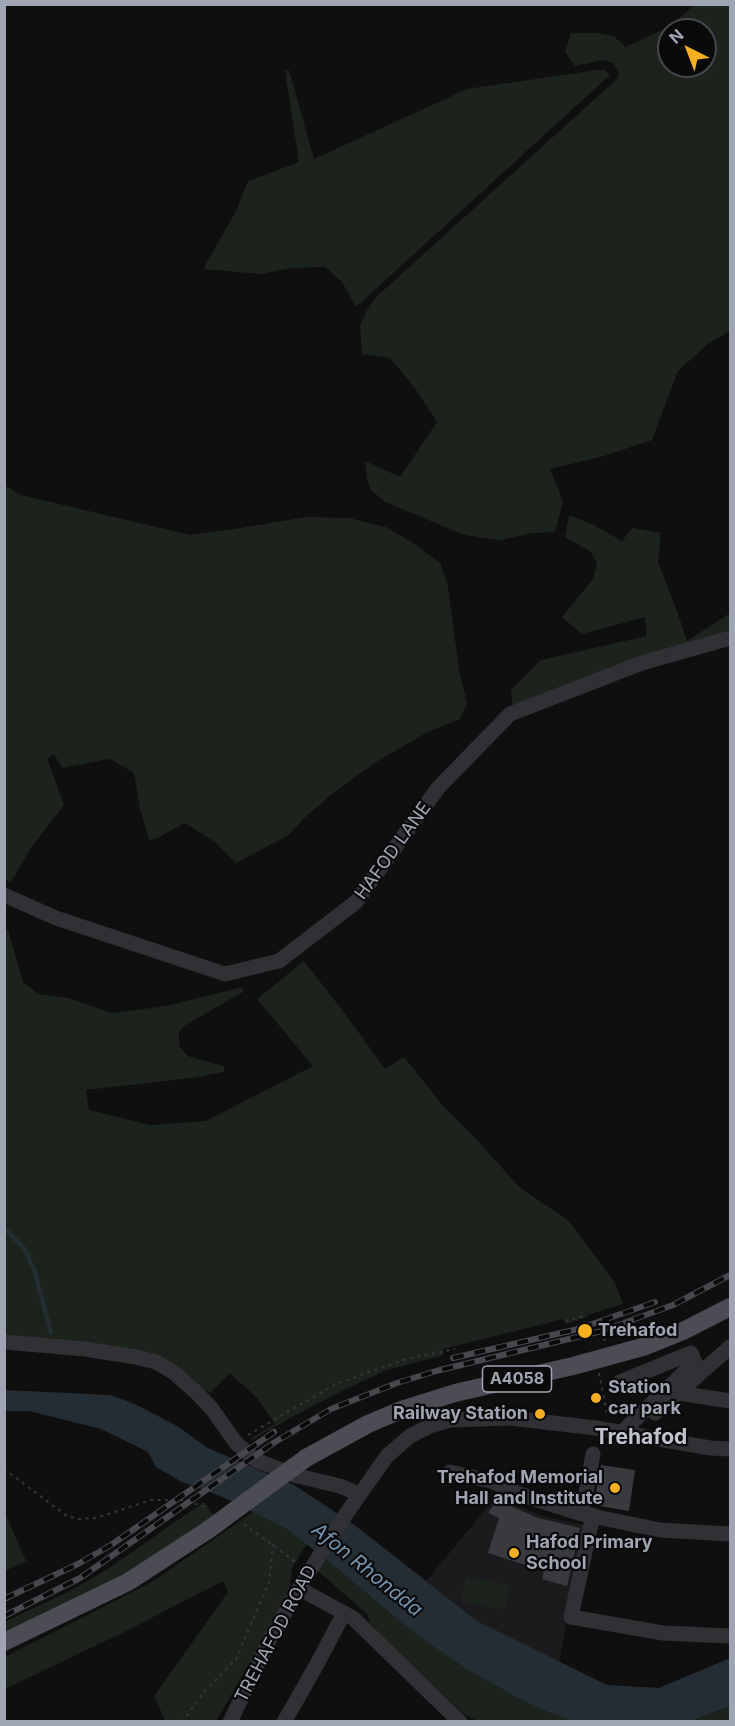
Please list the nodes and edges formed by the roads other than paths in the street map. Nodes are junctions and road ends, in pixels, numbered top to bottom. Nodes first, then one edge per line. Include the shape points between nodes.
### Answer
1 (730, 638) edge
2 (4, 895) edge
3 (730, 1307) edge
4 (4, 1342) edge
5 (730, 1347) edge
6 (620, 1382) dead end
7 (679, 1393) junction
8 (730, 1401) edge
9 (621, 1433) junction
10 (730, 1449) edge
11 (593, 1454) dead end
12 (450, 1472) dead end
13 (359, 1494) junction
14 (588, 1515) junction
15 (730, 1534) edge
16 (300, 1589) junction
17 (344, 1613) junction
18 (730, 1636) edge
19 (4, 1642) edge
20 (230, 1722) edge
21 (284, 1722) edge
22 (459, 1722) edge

1 - 2 street, HAFOD LANE via 642,663 510,714 438,788 356,902 279,961 225,974 56,918
3 - 19 main road, A4058, bridge via 646,1346 455,1393 368,1424 306,1458 160,1563
4 - 13 street via 85,1349 156,1362 196,1392 236,1443 256,1460
5 - 7 street
6 - 9 street via 691,1353 695,1362
7 - 8 street
7 - 9 street
9 - 10 street, TREHAFOD ROAD
9 - 13 street, TREHAFOD ROAD via 510,1419 450,1420 410,1436 387,1456
11 - 14 street
12 - 14 street via 491,1481 519,1494
13 - 16 street, TREHAFOD ROAD
14 - 15 street via 660,1530
14 - 18 street via 571,1617 663,1633
16 - 17 street
16 - 20 street, TREHAFOD ROAD via 272,1635
17 - 21 street
17 - 22 street

